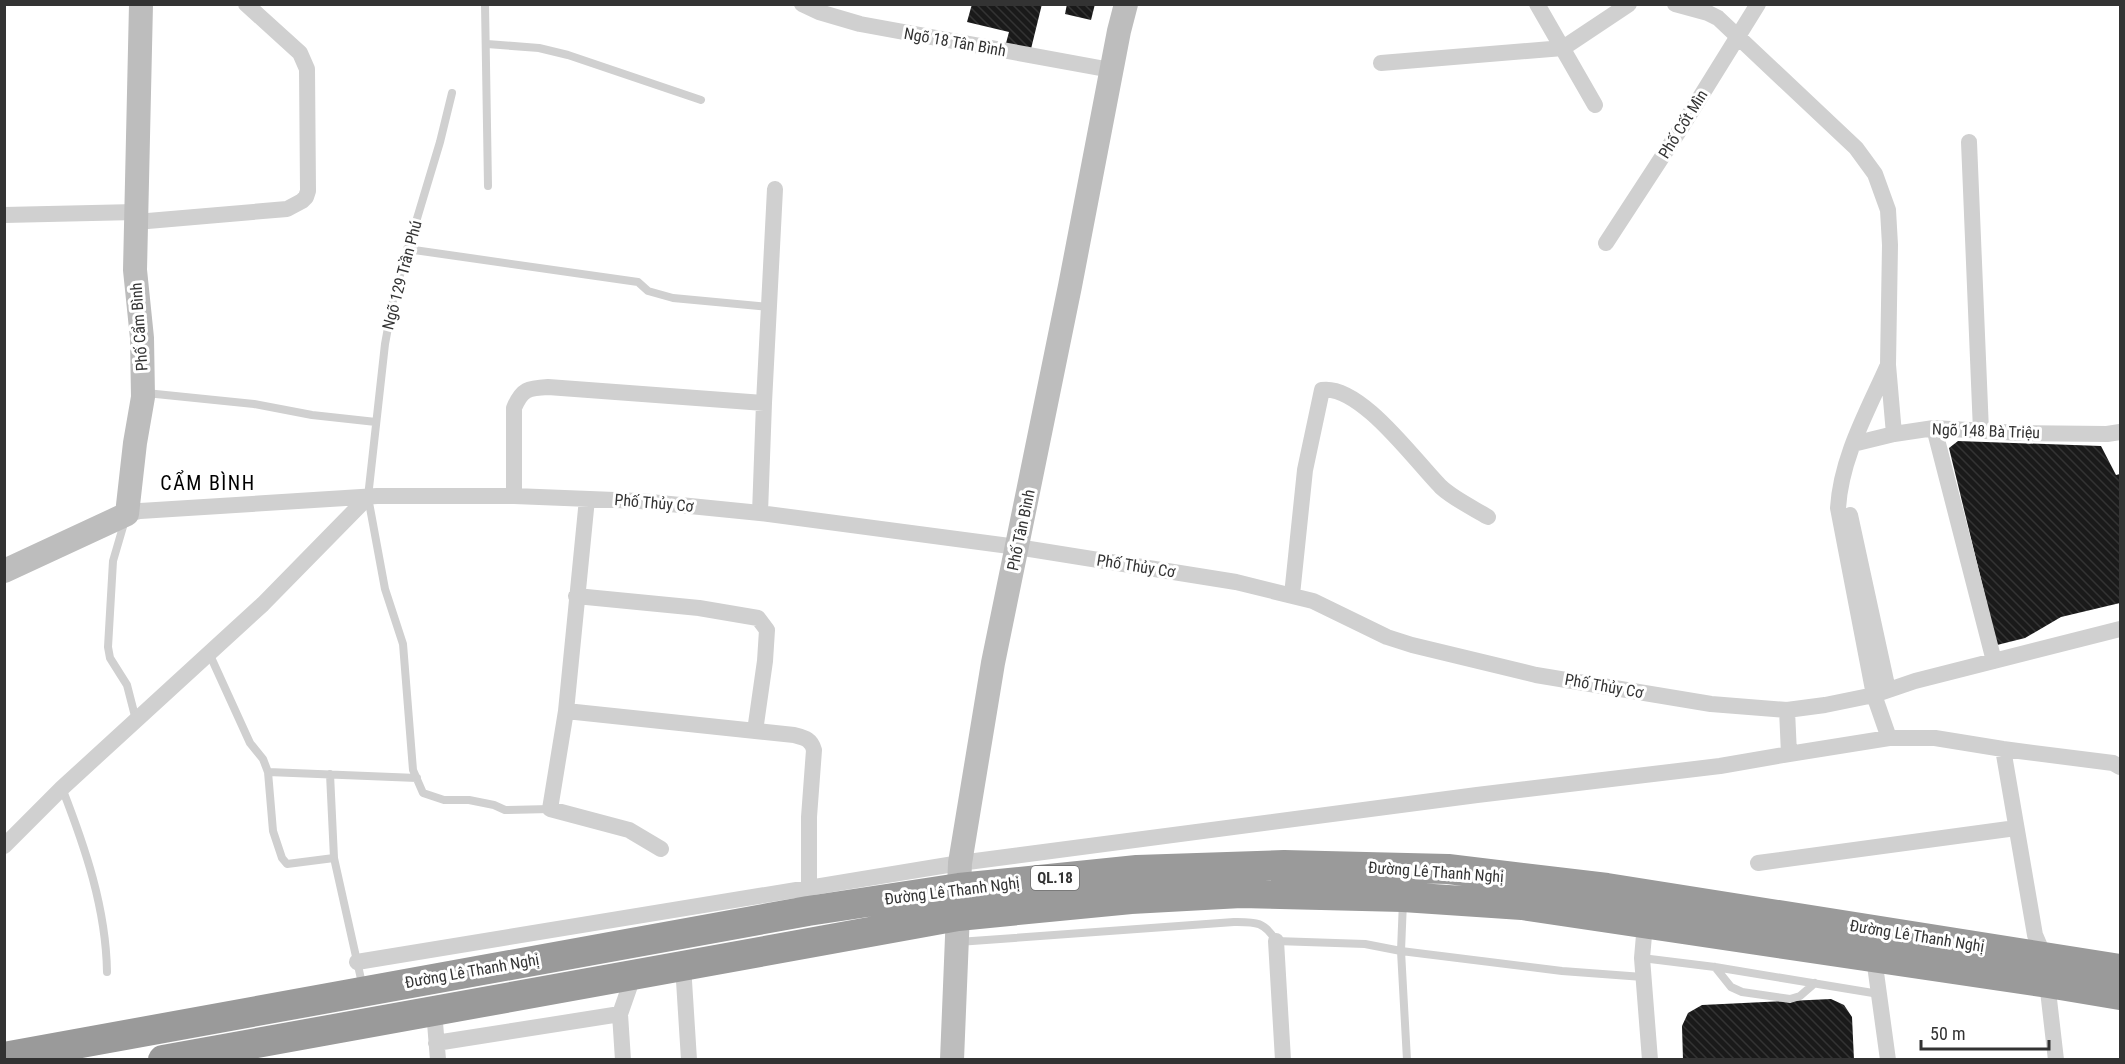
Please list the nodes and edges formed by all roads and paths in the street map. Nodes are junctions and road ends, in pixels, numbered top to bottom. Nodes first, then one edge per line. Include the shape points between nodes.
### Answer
1 (141, 4) edge
2 (246, 4) edge
3 (485, 4) edge
4 (802, 4) edge
5 (1126, 4) edge
6 (1537, 4) edge
7 (1629, 4) edge
8 (1675, 4) edge
9 (1758, 4) edge
10 (1737, 37) junction
11 (487, 44) junction
12 (1563, 48) junction
13 (1381, 63) dead end
14 (1112, 70) junction
15 (452, 93) dead end
16 (700, 100) dead end
17 (1595, 105) dead end
18 (1969, 142) dead end
19 (488, 186) dead end
20 (775, 189) dead end
21 (4, 215) edge
22 (136, 217) junction
23 (1606, 243) dead end
24 (407, 249) junction
25 (770, 307) junction
26 (1888, 365) junction
27 (142, 393) junction
28 (764, 403) junction
29 (376, 422) junction
30 (1934, 428) junction
31 (1981, 431) junction
32 (2121, 432) edge
33 (1894, 434) junction
34 (1853, 444) junction
35 (514, 496) junction
36 (368, 497) junction
37 (586, 499) junction
38 (760, 513) junction
39 (127, 514) junction
40 (1488, 517) dead end
41 (1017, 548) junction
42 (4, 571) edge
43 (1292, 595) junction
44 (576, 596) junction
45 (2121, 629) edge
46 (209, 653) junction
47 (1994, 661) junction
48 (1881, 693) junction
49 (1787, 710) junction
50 (566, 711) junction
51 (136, 720) junction
52 (755, 731) junction
53 (1889, 738) junction
54 (2003, 749) junction
55 (1789, 754) junction
56 (2121, 767) edge
57 (268, 772) junction
58 (330, 774) junction
59 (417, 778) junction
60 (62, 788) junction
61 (550, 809) junction
62 (2016, 828) junction
63 (4, 846) edge
64 (661, 849) dead end
65 (334, 858) junction
66 (1758, 862) dead end
67 (1401, 868) junction
68 (1403, 897) junction
69 (808, 899) junction
70 (959, 902) junction
71 (1646, 924) junction
72 (1276, 941) junction
73 (1401, 951) junction
74 (1642, 958) junction
75 (1874, 958) junction
76 (683, 965) junction
77 (1715, 967) junction
78 (2046, 969) junction
79 (107, 972) dead end
80 (634, 974) junction
81 (360, 977) junction
82 (1643, 977) junction
83 (2116, 981) edge
84 (1815, 983) junction
85 (1879, 994) junction
86 (434, 1010) junction
87 (620, 1014) junction
88 (437, 1051) edge
89 (4, 1057) edge
90 (163, 1059) edge
91 (623, 1059) edge
92 (689, 1059) edge
93 (952, 1059) edge
94 (1283, 1059) edge
95 (1407, 1059) edge
96 (1650, 1059) edge
97 (1888, 1059) edge
98 (2056, 1059) edge

1 - 22 street, Phố Cẩm Bình
2 - 22 street via 300,52 307,69 306,197 287,209
3 - 11 lane
4 - 14 street, Ngõ 18 Tân Bình via 860,24
5 - 14 street, Phố Tân Bình
6 - 12 street
7 - 12 street
8 - 10 street via 1718,18
9 - 10 street, Phố Cốt Mìn
10 - 23 street, Phố Cốt Mìn
10 - 26 street via 1856,148 1875,174 1888,210
11 - 16 lane via 539,48 568,55
11 - 19 lane
12 - 13 street
12 - 17 street
14 - 41 street, Phố Tân Bình
15 - 24 lane, Ngõ 129 Trần Phú
18 - 31 street
20 - 25 street
21 - 22 street
22 - 27 street, Phố Cẩm Bình
24 - 25 lane via 638,282 648,291 673,298
24 - 29 lane, Ngõ 129 Trần Phú via 385,344
25 - 28 street
26 - 33 street
26 - 34 street
27 - 29 lane
27 - 39 street, Phố Cẩm Bình
28 - 35 street via 529,388 519,396 514,408
28 - 38 street
29 - 36 lane, Ngõ 129 Trần Phú
30 - 31 street, Ngõ 148 Bà Triệu
30 - 33 street, Ngõ 148 Bà Triệu
30 - 47 street
31 - 32 street, Ngõ 148 Bà Triệu
33 - 34 street, Ngõ 148 Bà Triệu
34 - 48 street via 1839,486 1838,508
35 - 36 street, Phố Thủy Cơ
35 - 37 street, Phố Thủy Cơ
36 - 39 street, Phố Thủy Cơ
36 - 46 street
36 - 59 lane, Ngõ 129 Trần Phú via 385,589 403,644 413,770
37 - 38 street, Phố Thủy Cơ
37 - 44 street
38 - 41 street, Phố Thủy Cơ
39 - 42 street
39 - 51 lane via 113,561 108,647 110,658 127,685
40 - 43 street via 1443,488 1358,401 1344,392 1322,390 1305,470
41 - 43 street, Phố Thủy Cơ via 1236,582
41 - 70 street, Phố Tân Bình via 993,663
43 - 49 street, Phố Thủy Cơ via 1313,601 1387,637 1536,675 1711,704
44 - 50 street
44 - 52 street via 758,618 767,630
45 - 47 street, Phố Thủy Cơ
46 - 51 street
46 - 57 lane via 250,743 264,759
47 - 48 street, Phố Thủy Cơ
48 - 49 street, Phố Thủy Cơ
48 - 53 street
49 - 55 street
50 - 52 street
50 - 61 street
51 - 60 street
52 - 69 street via 794,735 812,743
53 - 54 street via 1935,738
53 - 55 street
54 - 56 street
54 - 62 street
55 - 70 street via 1477,795
57 - 58 lane
57 - 65 lane via 273,831 282,858 287,864
58 - 59 lane
58 - 65 lane
59 - 61 lane via 423,793 444,800 469,800 505,810
60 - 63 street
60 - 79 lane via 84,844 99,902
61 - 64 street via 629,830
62 - 66 street
62 - 78 street via 2035,935
65 - 81 lane
67 - 68 highway
67 - 70 highway, Đường Lê Thanh Nghị / QL.18 via 1284,865 1137,870
67 - 78 highway, Đường Lê Thanh Nghị / QL.18 via 1448,869 1607,888
68 - 70 highway, Đường Lê Thanh Nghị / QL.18 via 1230,894
68 - 71 highway, Đường Lê Thanh Nghị / QL.18 via 1522,905
68 - 73 lane
69 - 70 highway, Đường Lê Thanh Nghị / QL.18
69 - 81 highway, Đường Lê Thanh Nghị / QL.18
70 - 72 lane via 1253,922 1269,930
70 - 76 highway, Đường Lê Thanh Nghị / QL.18
70 - 93 street, Phố Tân Bình
71 - 74 street
71 - 75 highway, Đường Lê Thanh Nghị / QL.18
72 - 73 lane via 1365,944
72 - 94 street
73 - 82 lane
73 - 95 lane
74 - 77 lane
74 - 82 street
75 - 78 highway, Đường Lê Thanh Nghị / QL.18
75 - 85 street
76 - 80 highway, Đường Lê Thanh Nghị / QL.18
76 - 92 street
77 - 84 lane
77 - 84 lane via 1731,987 1742,992 1790,999
78 - 83 highway, Đường Lê Thanh Nghị / QL.18
78 - 98 street
80 - 86 highway, Đường Lê Thanh Nghị / QL.18
80 - 87 street
81 - 89 highway, Đường Lê Thanh Nghị / QL.18
82 - 96 street
84 - 85 lane
85 - 97 street
86 - 88 street
86 - 90 highway, Đường Lê Thanh Nghị / QL.18
87 - 88 street
87 - 91 street

